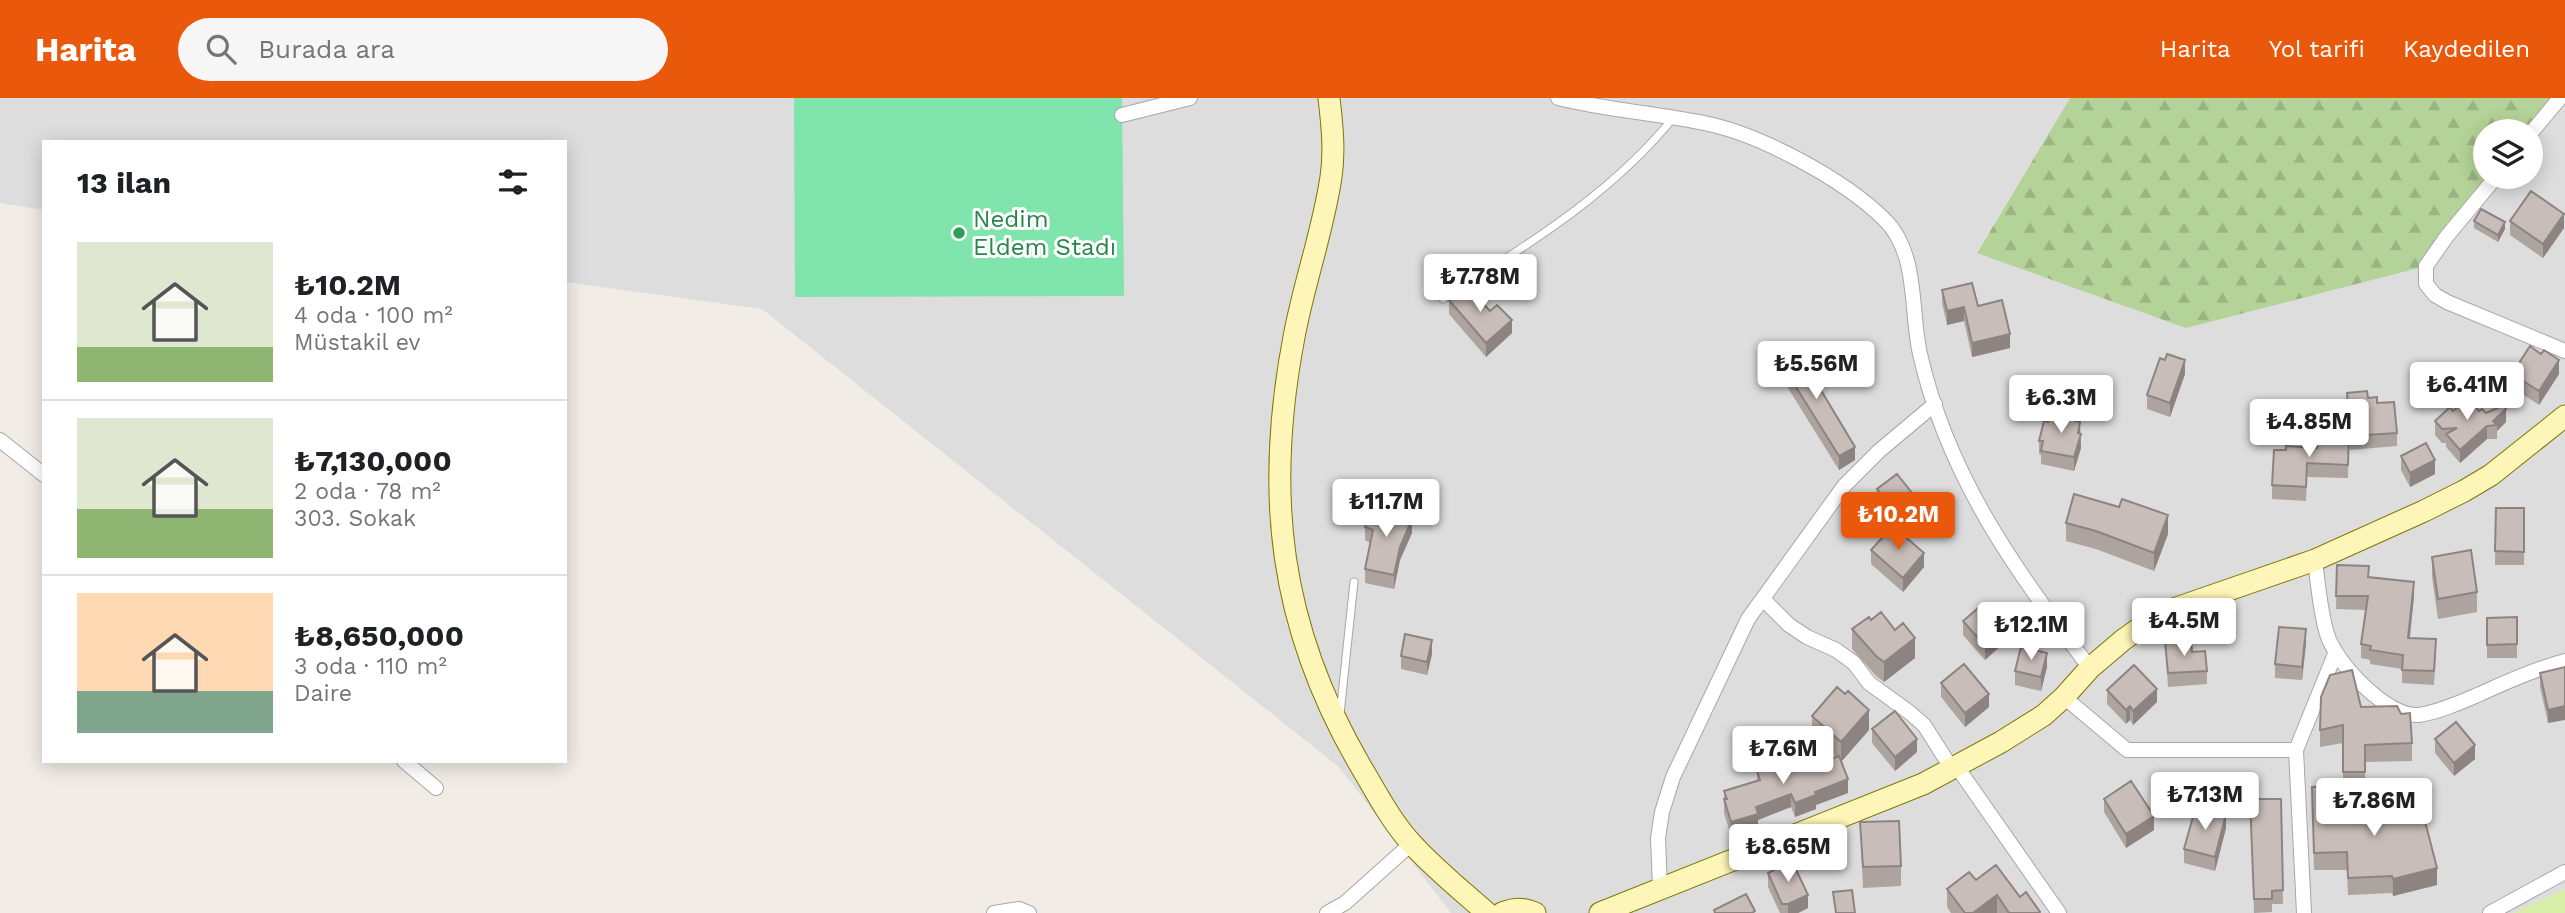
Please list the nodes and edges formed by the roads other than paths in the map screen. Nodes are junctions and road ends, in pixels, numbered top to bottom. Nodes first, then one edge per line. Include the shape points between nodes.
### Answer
1 (1189, 98) edge
2 (1329, 98) edge
3 (1558, 98) edge
4 (2560, 98) edge
5 (1122, 115) dead end
6 (1673, 118) junction
7 (2542, 119) edge
8 (2486, 189) edge
9 (1443, 299) dead end
10 (2565, 351) edge
11 (1935, 404) junction
12 (2565, 415) edge
13 (0, 440) edge
14 (42, 473) edge
15 (2315, 560) junction
16 (1354, 582) dead end
17 (1762, 599) junction
18 (2336, 654) junction
19 (2565, 661) edge
20 (2090, 668) junction
21 (2064, 697) junction
22 (1339, 727) junction
23 (2296, 750) junction
24 (406, 763) edge
25 (1954, 768) junction
26 (436, 788) dead end
27 (1411, 844) junction
28 (2565, 872) edge
29 (1660, 888) junction
30 (995, 913) edge
31 (1029, 913) edge
32 (1327, 913) edge
33 (1487, 913) edge
34 (1503, 913) edge
35 (1535, 913) edge
36 (1600, 913) edge
37 (2059, 913) edge
38 (2304, 913) edge
39 (2490, 913) edge

1 - 5 street
2 - 22 street via 1331,179 1286,384 1279,505 1292,595 1314,669
3 - 6 street
4 - 7 street
6 - 9 lane via 1577,210
6 - 11 street via 1728,129 1775,149 1818,171 1885,220 1907,259 1916,335
8 - 10 street via 2426,266 2426,284 2447,302
11 - 17 street via 1844,486
11 - 20 street via 1947,443 1986,519
12 - 15 street via 2464,491
13 - 14 street
15 - 18 street via 2324,624
15 - 20 street via 2158,614
16 - 22 lane
17 - 25 street via 1789,625 1854,663 1869,683 1924,725
17 - 29 street via 1748,619 1673,778 1658,838
18 - 19 street via 2380,700 2412,715 2460,702
18 - 23 street
20 - 21 street
21 - 23 street via 2127,750
21 - 25 street via 2022,729
22 - 27 street
23 - 38 street
24 - 26 street
25 - 29 street
25 - 37 street
27 - 32 street via 1345,903
27 - 33 street
28 - 39 street
29 - 36 street
30 - 31 street via 1019,909
34 - 35 street via 1526,909

